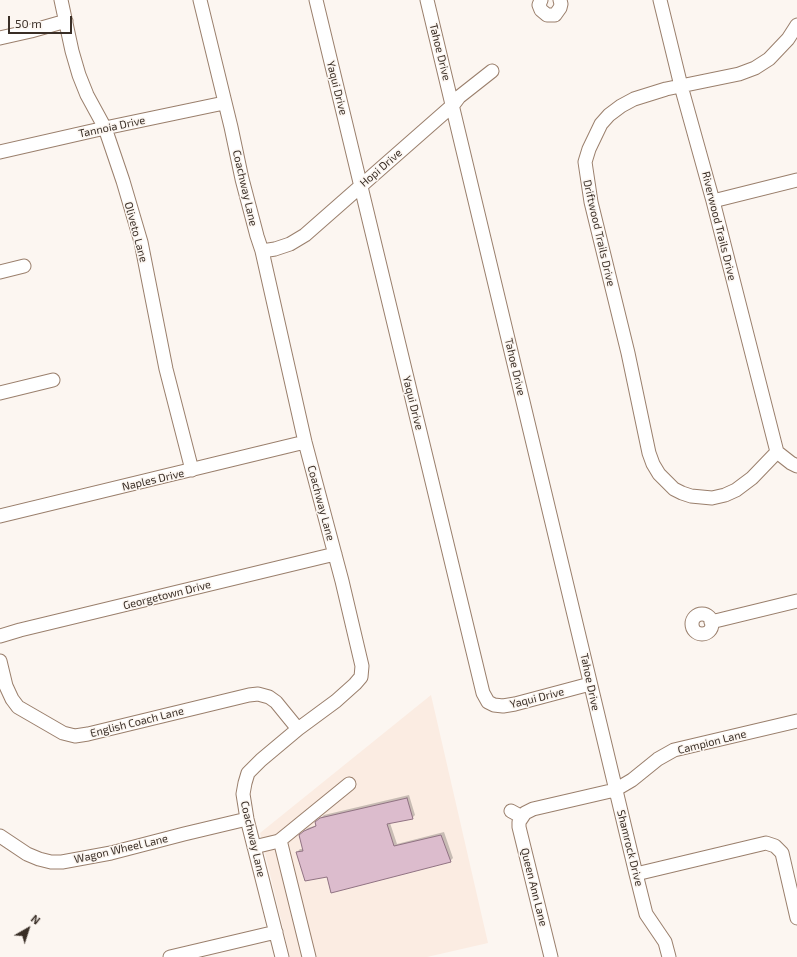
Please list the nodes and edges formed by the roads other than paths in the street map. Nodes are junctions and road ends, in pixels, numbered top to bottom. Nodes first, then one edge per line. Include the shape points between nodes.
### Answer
1 (61, 0) edge
2 (200, 0) edge
3 (316, 0) edge
4 (427, 0) edge
5 (541, 0) edge
6 (560, 0) edge
7 (660, 0) edge
8 (66, 21) junction
9 (797, 25) edge
10 (0, 38) edge
11 (492, 71) dead end
12 (681, 86) junction
13 (224, 103) junction
14 (453, 105) junction
15 (105, 128) junction
16 (0, 152) edge
17 (797, 180) edge
18 (360, 186) junction
19 (713, 201) junction
20 (262, 252) junction
21 (24, 266) dead end
22 (0, 272) edge
23 (53, 380) dead end
24 (0, 393) edge
25 (305, 442) junction
26 (777, 452) junction
27 (797, 466) edge
28 (192, 470) junction
29 (0, 516) edge
30 (335, 554) junction
31 (797, 601) edge
32 (711, 622) dead end
33 (0, 636) edge
34 (0, 661) edge
35 (590, 684) junction
36 (797, 721) edge
37 (298, 729) junction
38 (602, 734) joint
39 (349, 784) dead end
40 (616, 790) junction
41 (516, 814) joint
42 (247, 819) junction
43 (0, 836) edge
44 (280, 840) junction
45 (254, 847) junction
46 (636, 874) junction
47 (797, 918) edge
48 (276, 932) junction
49 (170, 957) edge
50 (282, 957) edge
51 (309, 957) edge
52 (551, 957) edge
53 (669, 957) edge

1 - 8 street, Oliveto Lane
2 - 13 street, Coachway Lane
3 - 18 street, Yaqui Drive
4 - 14 street, Tahoe Drive
5 - 6 street via 540,10 551,16 560,8
7 - 12 street, Riverwood Trails Drive
8 - 10 street
8 - 15 street, Oliveto Lane via 79,75
9 - 12 street, Driftwood Trails Drive via 769,59 755,68
11 - 14 street, Hopi Drive via 459,97
12 - 19 street, Riverwood Trails Drive
12 - 26 street, Driftwood Trails Drive via 634,99 609,115 595,135 586,162 591,202 649,453 659,474 674,489 692,496 712,498 736,490 752,478
13 - 15 street, Tannoia Drive
13 - 20 street, Coachway Lane
14 - 18 street, Hopi Drive
14 - 35 street, Tahoe Drive
15 - 16 street, Tannoia Drive
15 - 28 street, Oliveto Lane via 141,242 166,369
17 - 19 street
18 - 20 street, Hopi Drive via 305,235 283,246
18 - 35 street, Yaqui Drive via 483,693 488,702 503,706
19 - 26 street, Riverwood Trails Drive
20 - 25 street, Coachway Lane
21 - 22 street
23 - 24 street
25 - 28 street, Naples Drive
25 - 30 street, Coachway Lane
26 - 27 street
28 - 29 street, Naples Drive
30 - 33 street, Georgetown Drive
30 - 37 street, Coachway Lane via 362,666 361,677 336,701
31 - 32 street
34 - 37 street, English Coach Lane via 6,686 18,707 47,725 75,736 258,694 276,702
35 - 38 street, Tahoe Drive
36 - 40 street, Campion Lane via 674,750
37 - 42 street, Coachway Lane via 248,773 243,794
38 - 40 street, Shamrock Drive
39 - 44 street
40 - 41 street, Campion Lane
40 - 46 street, Shamrock Drive
41 - 52 street, Queen Ann Lane
42 - 43 street, Wagon Wheel Lane via 111,853 62,862 39,859 27,854
42 - 45 street, Coachway Lane
44 - 45 street
44 - 51 street
45 - 48 street, Coachway Lane
46 - 47 street via 778,841
46 - 53 street, Shamrock Drive via 646,914 665,942
48 - 49 street
48 - 50 street, Coachway Lane

